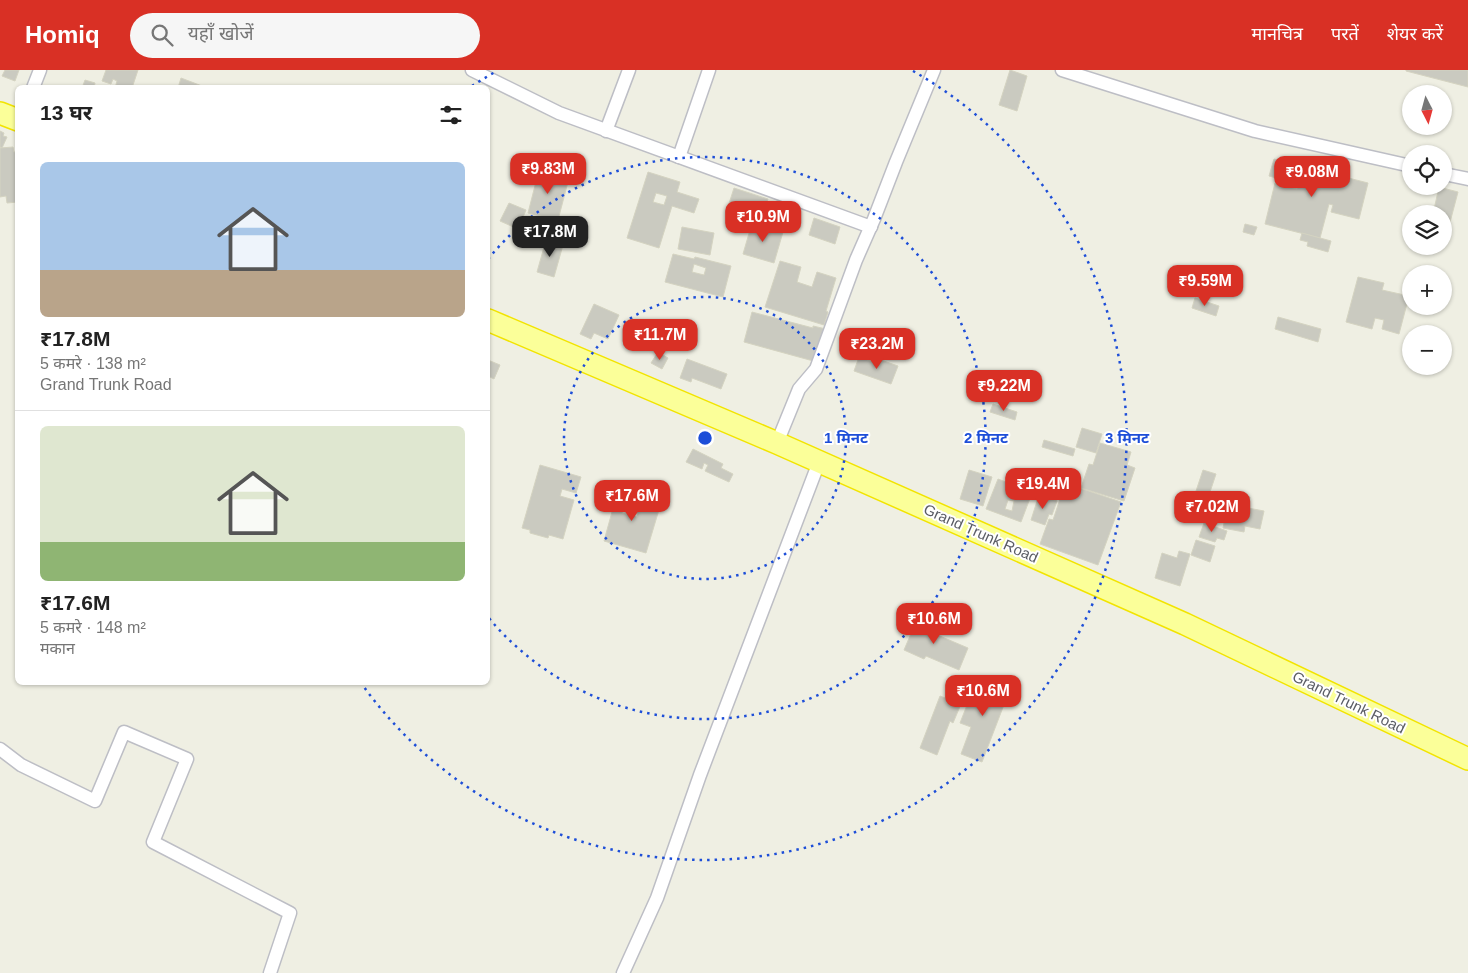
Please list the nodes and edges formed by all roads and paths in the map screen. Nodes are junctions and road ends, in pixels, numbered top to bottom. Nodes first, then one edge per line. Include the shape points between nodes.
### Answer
1 (40, 70) edge
2 (472, 70) edge
3 (629, 70) edge
4 (709, 70) edge
5 (934, 70) edge
6 (1062, 70) edge
7 (34, 85) edge
8 (606, 131) junction
9 (679, 157) junction
10 (1402, 164) edge
11 (1452, 176) edge
12 (1468, 179) edge
13 (871, 226) junction
14 (490, 321) edge
15 (776, 443) junction
16 (819, 462) junction
17 (0, 750) edge
18 (1468, 759) edge
19 (270, 973) edge
20 (623, 973) edge

1 - 7 street
2 - 8 street via 558,113
3 - 8 street
4 - 9 street
5 - 13 street
6 - 10 street via 1255,131
8 - 9 street
9 - 13 street
11 - 12 street
13 - 15 street via 816,369 799,390
14 - 15 highway, Grand Trunk Road
15 - 16 highway, Grand Trunk Road
16 - 18 highway, Grand Trunk Road via 1185,624
16 - 20 street via 700,775 657,898
17 - 19 street via 21,765 95,801 124,732 187,759 153,842 290,912

